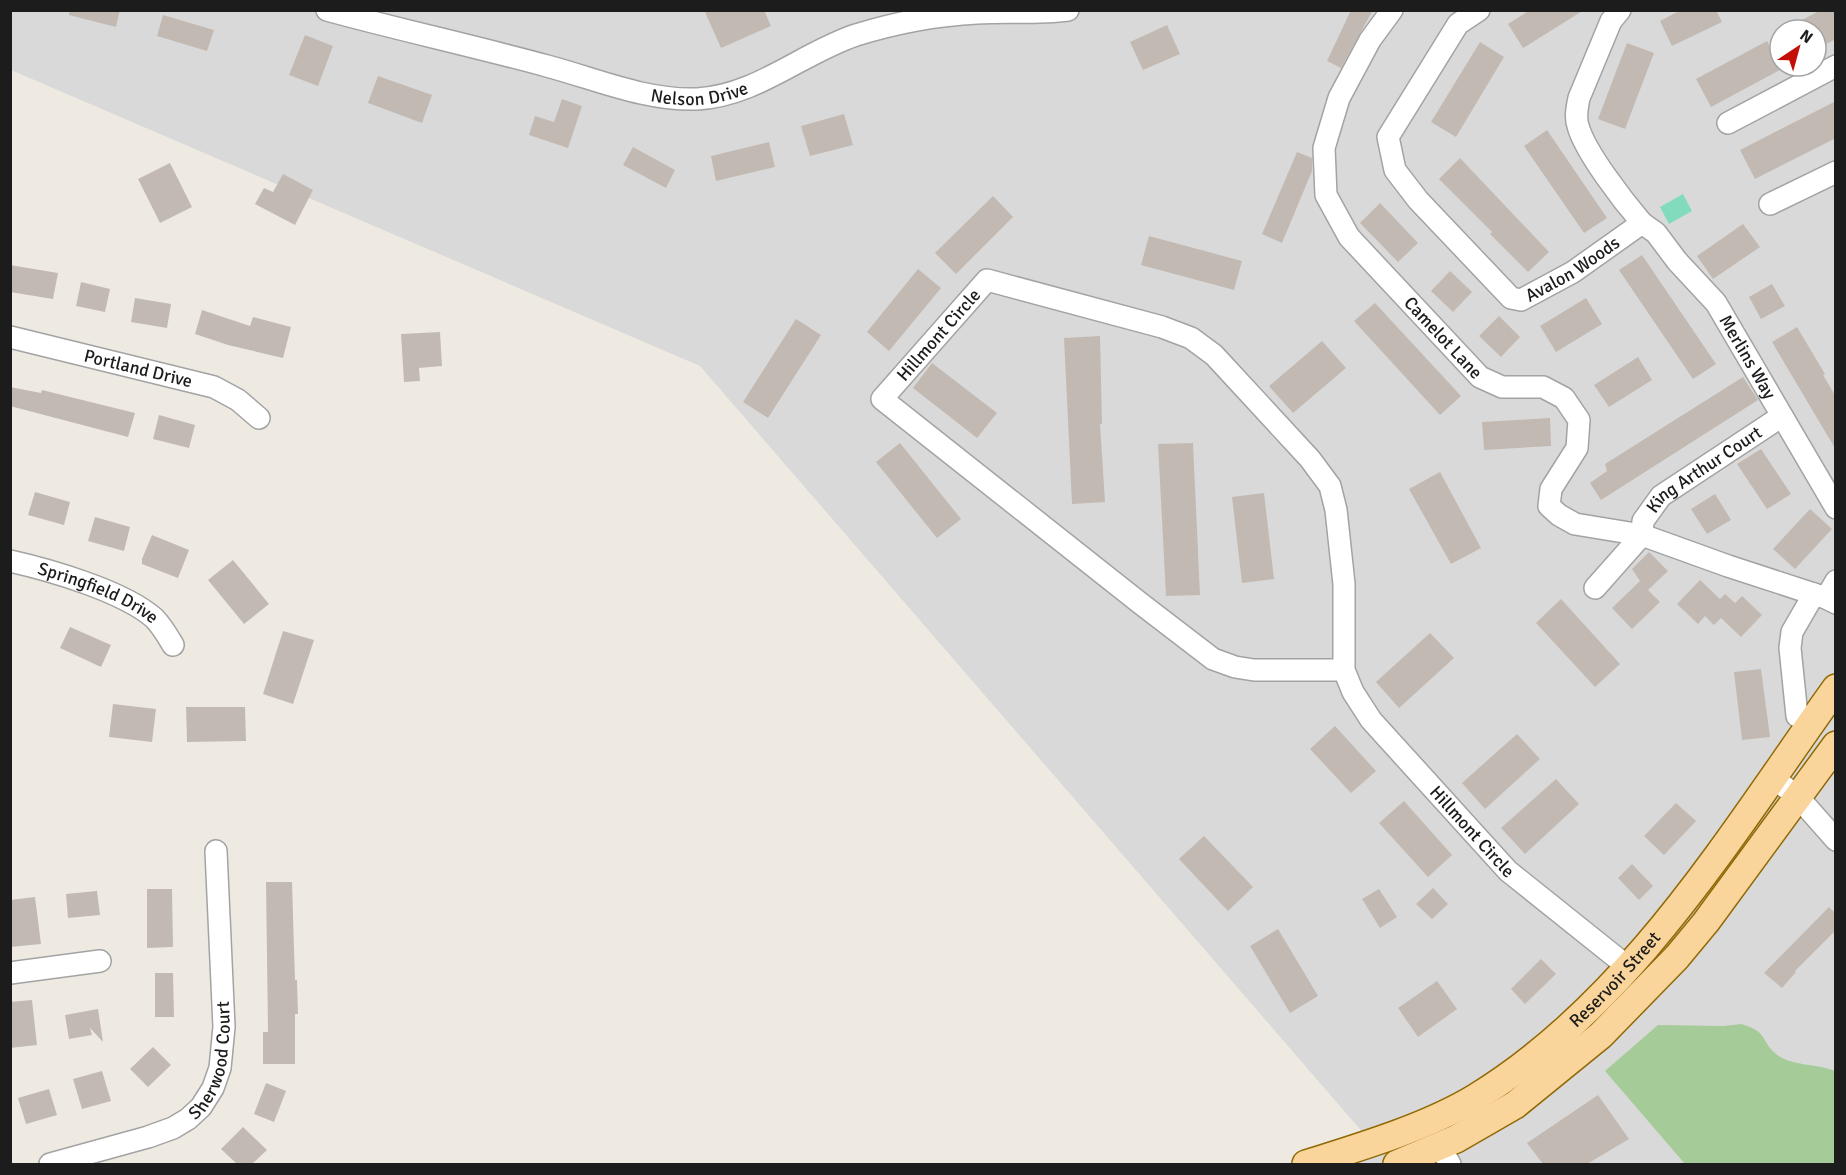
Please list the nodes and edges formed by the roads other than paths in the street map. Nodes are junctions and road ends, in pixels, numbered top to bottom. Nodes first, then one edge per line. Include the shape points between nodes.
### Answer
1 (327, 10) edge
2 (1068, 10) edge
3 (1392, 10) edge
4 (1479, 10) edge
5 (1620, 10) edge
6 (381, 17) edge
7 (1836, 66) edge
8 (1728, 123) dead end
9 (1836, 172) edge
10 (1770, 204) dead end
11 (1642, 223) junction
12 (10, 337) edge
13 (1782, 416) junction
14 (259, 418) dead end
15 (1836, 507) edge
16 (1642, 535) junction
17 (10, 561) edge
18 (1595, 588) dead end
19 (1828, 594) edge
20 (173, 645) dead end
21 (1344, 670) junction
22 (1836, 688) edge
23 (1797, 716) dead end
24 (1836, 745) edge
25 (1772, 777) junction
26 (1798, 797) junction
27 (1836, 840) edge
28 (216, 851) dead end
29 (100, 961) dead end
30 (1628, 967) junction
31 (10, 973) edge
32 (1445, 1156) edge
33 (50, 1164) edge
34 (1306, 1164) edge
35 (1397, 1164) edge

1 - 6 street, Nelson Drive
2 - 6 street, Nelson Drive via 964,14 902,22 832,44 741,90 699,99 639,93
3 - 16 street, Camelot Lane via 1370,39 1339,98 1324,148 1326,195 1349,237 1480,377 1502,387 1543,387 1564,398 1579,420 1577,448 1551,489 1549,506 1575,524
4 - 11 street, Avalon Woods via 1458,24 1388,137 1395,170 1510,298 1521,300 1573,272
5 - 11 street via 1611,21 1579,98 1577,124 1587,147
7 - 8 street
9 - 10 street
11 - 13 street, Merlins Way via 1656,233 1716,303
12 - 14 street, Portland Drive via 214,387
13 - 15 street, Merlins Way
13 - 16 street, King Arthur Court via 1661,496 1643,521
16 - 18 street, King Arthur Court
16 - 19 street, Camelot Lane via 1728,567
17 - 20 street, Springfield Drive via 75,579 138,607 159,623
19 - 23 street via 1792,632
21 - 21 street, Hillmont Circle via 1344,584 1330,486 1214,355 1191,338 987,280 882,399 1213,659 1254,670
21 - 30 street, Hillmont Circle via 1371,720 1508,871
22 - 25 main road, Reservoir Street
24 - 26 main road, Reservoir Street
25 - 26 street
25 - 30 main road, Reservoir Street via 1678,907
26 - 27 street
26 - 32 main road, Reservoir Street via 1706,922 1601,1035
28 - 33 street, Sherwood Court via 224,1027 220,1068 213,1088 201,1107 173,1128
29 - 31 street
30 - 34 main road, Reservoir Street via 1531,1059 1473,1099 1414,1126
32 - 35 main road, Reservoir Street

